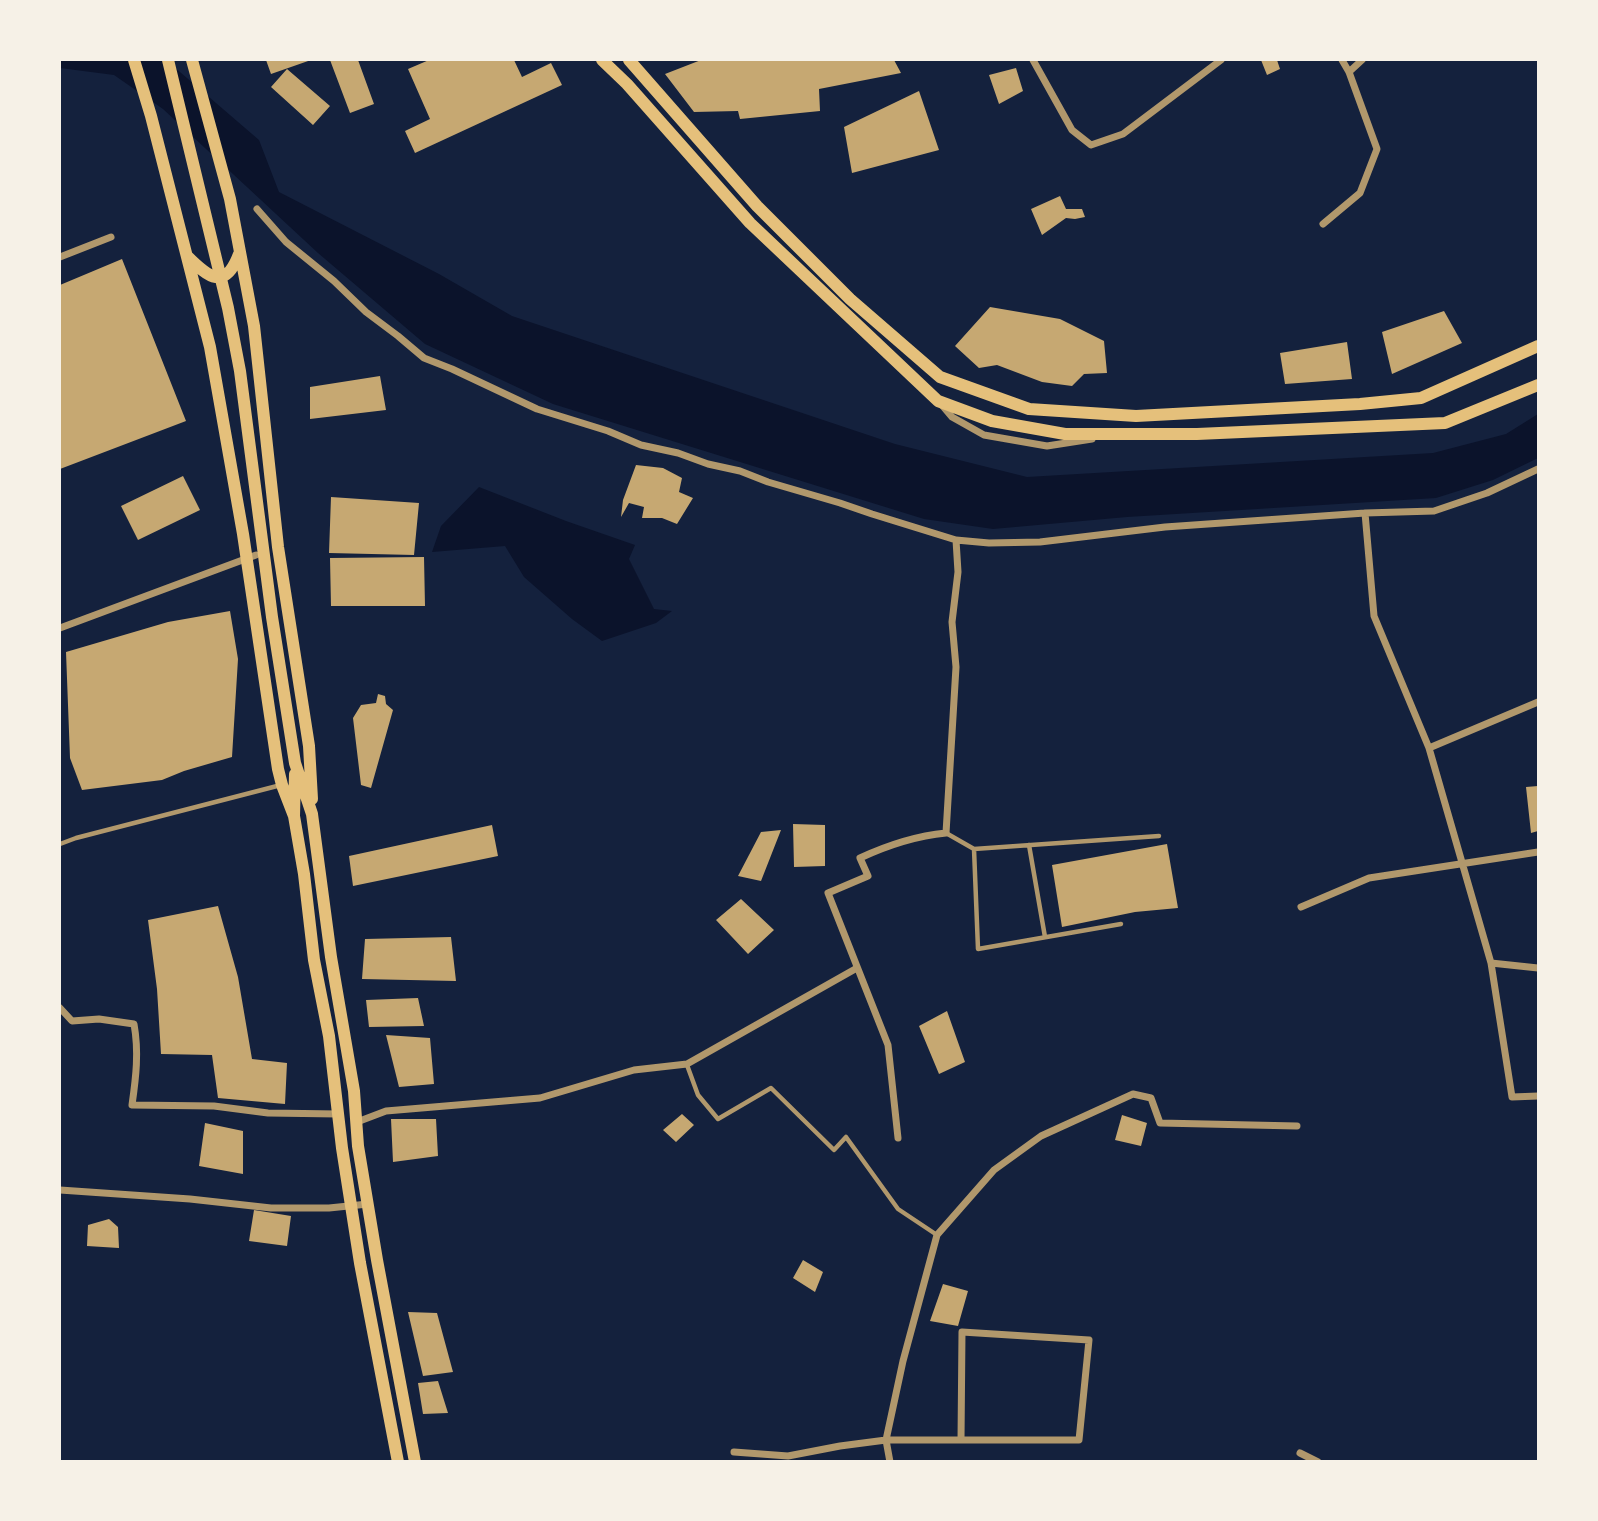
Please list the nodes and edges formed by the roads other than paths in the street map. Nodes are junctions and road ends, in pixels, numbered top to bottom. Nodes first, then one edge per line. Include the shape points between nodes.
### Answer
1 (134, 60) edge
2 (168, 60) edge
3 (192, 60) edge
4 (602, 60) edge
5 (629, 60) edge
6 (1033, 60) edge
7 (1221, 60) edge
8 (1342, 60) edge
9 (1362, 60) edge
10 (1349, 72) junction
11 (257, 209) dead end
12 (1323, 224) dead end
13 (111, 237) dead end
14 (240, 252) junction
15 (187, 256) junction
16 (60, 257) edge
17 (889, 333) junction
18 (879, 345) junction
19 (1538, 346) edge
20 (1538, 385) edge
21 (1538, 470) edge
22 (1365, 513) junction
23 (956, 540) junction
24 (253, 556) dead end
25 (60, 628) edge
26 (1538, 702) edge
27 (1429, 748) junction
28 (295, 763) junction
29 (282, 785) junction
30 (312, 814) junction
31 (294, 816) junction
32 (946, 833) junction
33 (1159, 836) dead end
34 (60, 844) edge
35 (1029, 845) junction
36 (974, 849) junction
37 (1538, 852) edge
38 (1462, 863) junction
39 (1301, 907) dead end
40 (1121, 924) dead end
41 (1045, 937) junction
42 (1491, 963) junction
43 (857, 968) junction
44 (1538, 968) edge
45 (60, 1008) edge
46 (687, 1064) junction
47 (1538, 1096) edge
48 (338, 1114) junction
49 (357, 1122) junction
50 (1297, 1126) dead end
51 (898, 1138) dead end
52 (60, 1190) edge
53 (368, 1204) junction
54 (351, 1206) junction
55 (937, 1235) junction
56 (886, 1440) junction
57 (961, 1440) junction
58 (734, 1452) dead end
59 (1300, 1453) dead end
60 (398, 1461) edge
61 (415, 1461) edge
62 (890, 1461) edge
63 (1318, 1461) edge

1 - 15 main road
2 - 28 main road via 240,372
3 - 14 main road
4 - 18 main road via 750,223
5 - 17 main road via 757,206
6 - 7 street via 1072,130 1091,145 1123,134
8 - 10 street
9 - 10 street
10 - 12 street via 1377,149 1360,193
11 - 23 street via 286,242 424,358 537,409 641,445 740,471
13 - 16 street
14 - 15 main road via 234,268 222,277 210,276
14 - 30 main road via 254,326 278,547 309,746
15 - 29 main road via 210,347
17 - 18 main road
17 - 19 main road via 940,377 990,396 1029,408 1136,416 1421,398
18 - 20 main road via 938,401 992,421 1065,434 1197,434 1445,423
21 - 22 street via 1434,511
22 - 23 street via 1166,527 1040,542
22 - 27 street via 1374,616
23 - 32 street via 958,572 952,622 956,667
24 - 25 street
26 - 27 street
27 - 38 street
28 - 30 main road
28 - 31 main road
29 - 31 main road
29 - 34 lane
30 - 49 main road
31 - 48 main road
32 - 36 lane
32 - 43 street via 921,835 860,858 868,876 828,893
33 - 35 lane
35 - 36 lane
35 - 41 lane
36 - 41 lane via 978,949
37 - 38 street
38 - 39 street via 1369,878
38 - 42 street
40 - 41 lane
42 - 44 street
42 - 47 street via 1512,1097
43 - 46 street
43 - 51 street via 888,1045
45 - 48 street via 72,1021 134,1024 137,1069 132,1105
46 - 49 street via 634,1070 540,1098 386,1111
46 - 55 lane via 698,1095 718,1119 771,1088 834,1150 846,1137 898,1209
48 - 54 main road
49 - 53 main road
50 - 55 street via 1160,1124 1151,1098 1133,1094 1022,1149 994,1170
52 - 54 street via 271,1208
53 - 54 street
53 - 61 main road
54 - 60 main road
55 - 56 street
56 - 57 street
56 - 58 street via 788,1456
56 - 62 street
57 - 57 street via 1079,1440 1089,1340 962,1332
59 - 63 street

